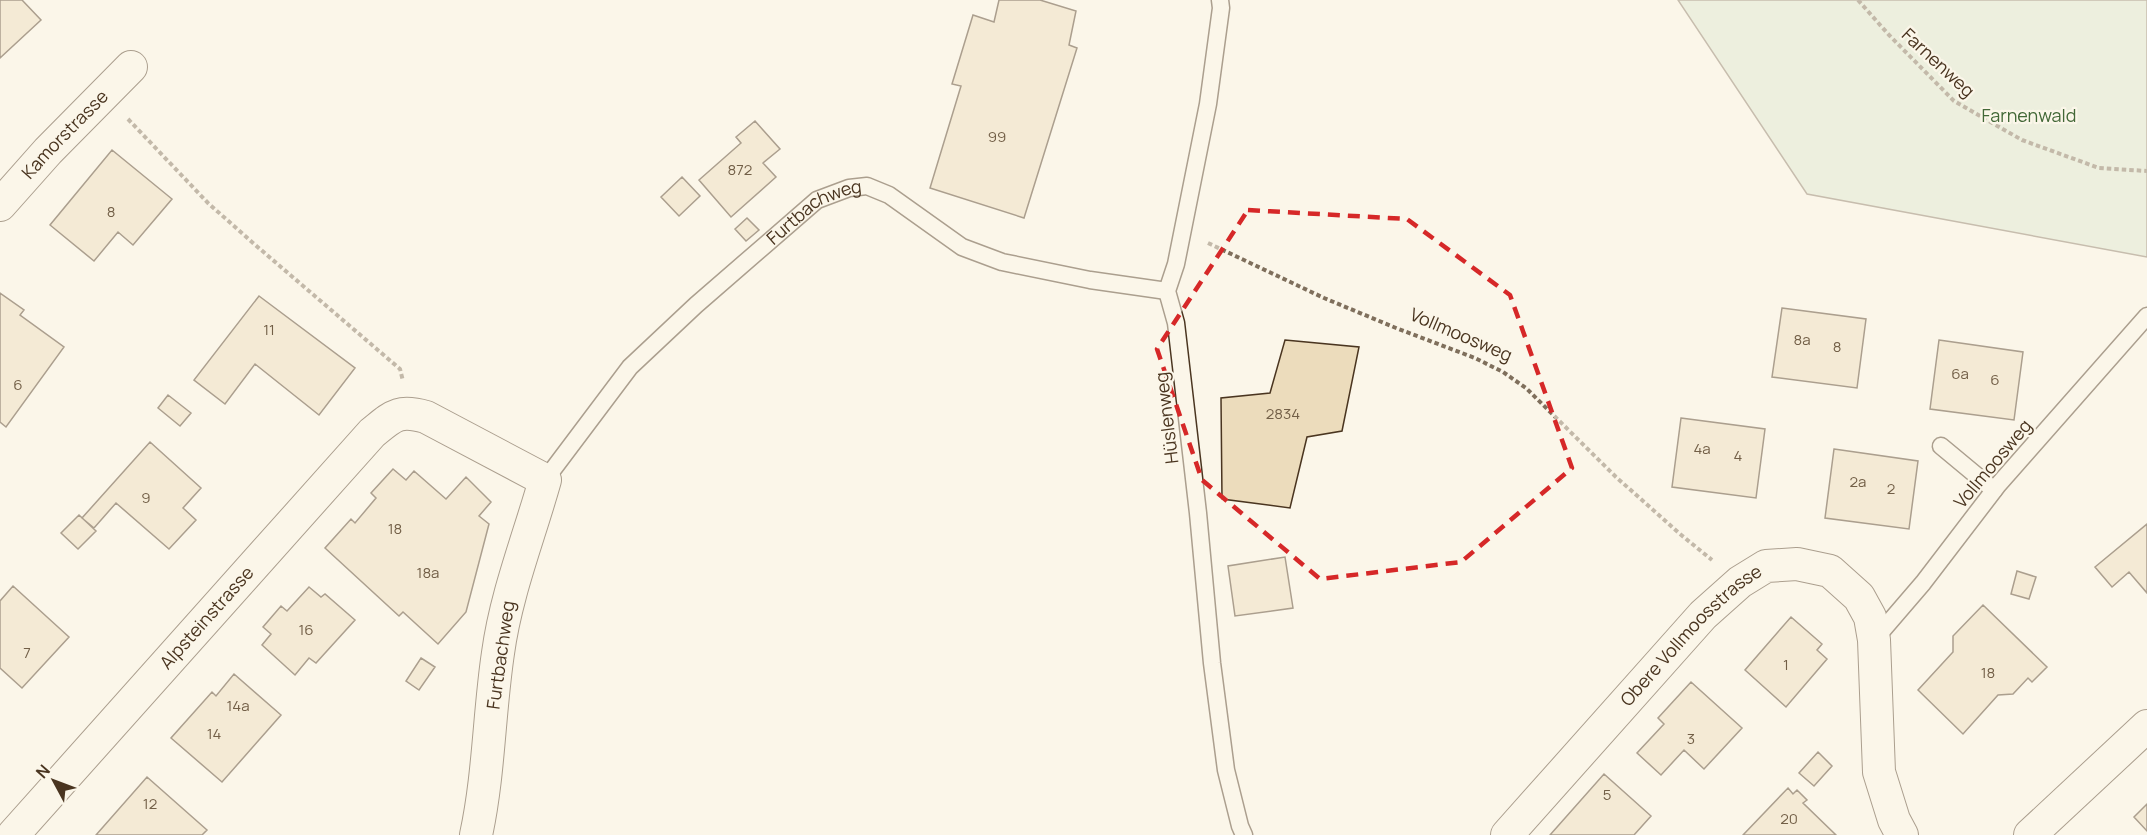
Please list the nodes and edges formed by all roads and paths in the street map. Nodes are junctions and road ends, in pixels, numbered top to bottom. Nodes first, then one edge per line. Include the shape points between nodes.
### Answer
1 (1220, 0) edge
2 (1858, 0) edge
3 (131, 67) dead end
4 (122, 112) dead end
5 (2147, 171) edge
6 (0, 205) edge
7 (1182, 234) junction
8 (1167, 291) junction
9 (2147, 316) edge
10 (408, 412) junction
11 (1941, 446) dead end
12 (545, 480) junction
13 (1994, 490) junction
14 (1740, 582) junction
15 (1874, 640) junction
16 (2147, 726) edge
17 (13, 835) edge
18 (476, 835) edge
19 (1244, 835) edge
20 (1507, 835) edge
21 (1902, 835) edge
22 (2030, 835) edge

1 - 7 lane via 1208,104
2 - 5 path, Farnenweg via 1954,101 2022,140 2098,168
3 - 6 street, Kamorstrasse
4 - 10 path via 216,209 400,369
7 - 8 lane
7 - 14 path, Vollmoosweg via 1503,372 1526,388 1650,508
8 - 12 lane, Furtbachweg via 1002,262 962,247 889,195 867,186 849,188 817,200 630,367
8 - 19 lane, Hüslenweg via 1176,323 1226,770
9 - 13 lane, Vollmoosweg
10 - 12 street via 426,417
10 - 17 street, Alpsteinstrasse via 390,417 372,433
11 - 13 lane
12 - 18 street, Furtbachweg via 509,594 498,652
13 - 15 lane, Vollmoosweg
14 - 15 street, Obere Vollmoosstrasse via 1766,566 1797,564 1830,571 1859,597 1870,617
14 - 20 street, Obere Vollmoosstrasse via 1703,615
15 - 21 street, Obere Vollmoosstrasse via 1879,772
16 - 22 street

